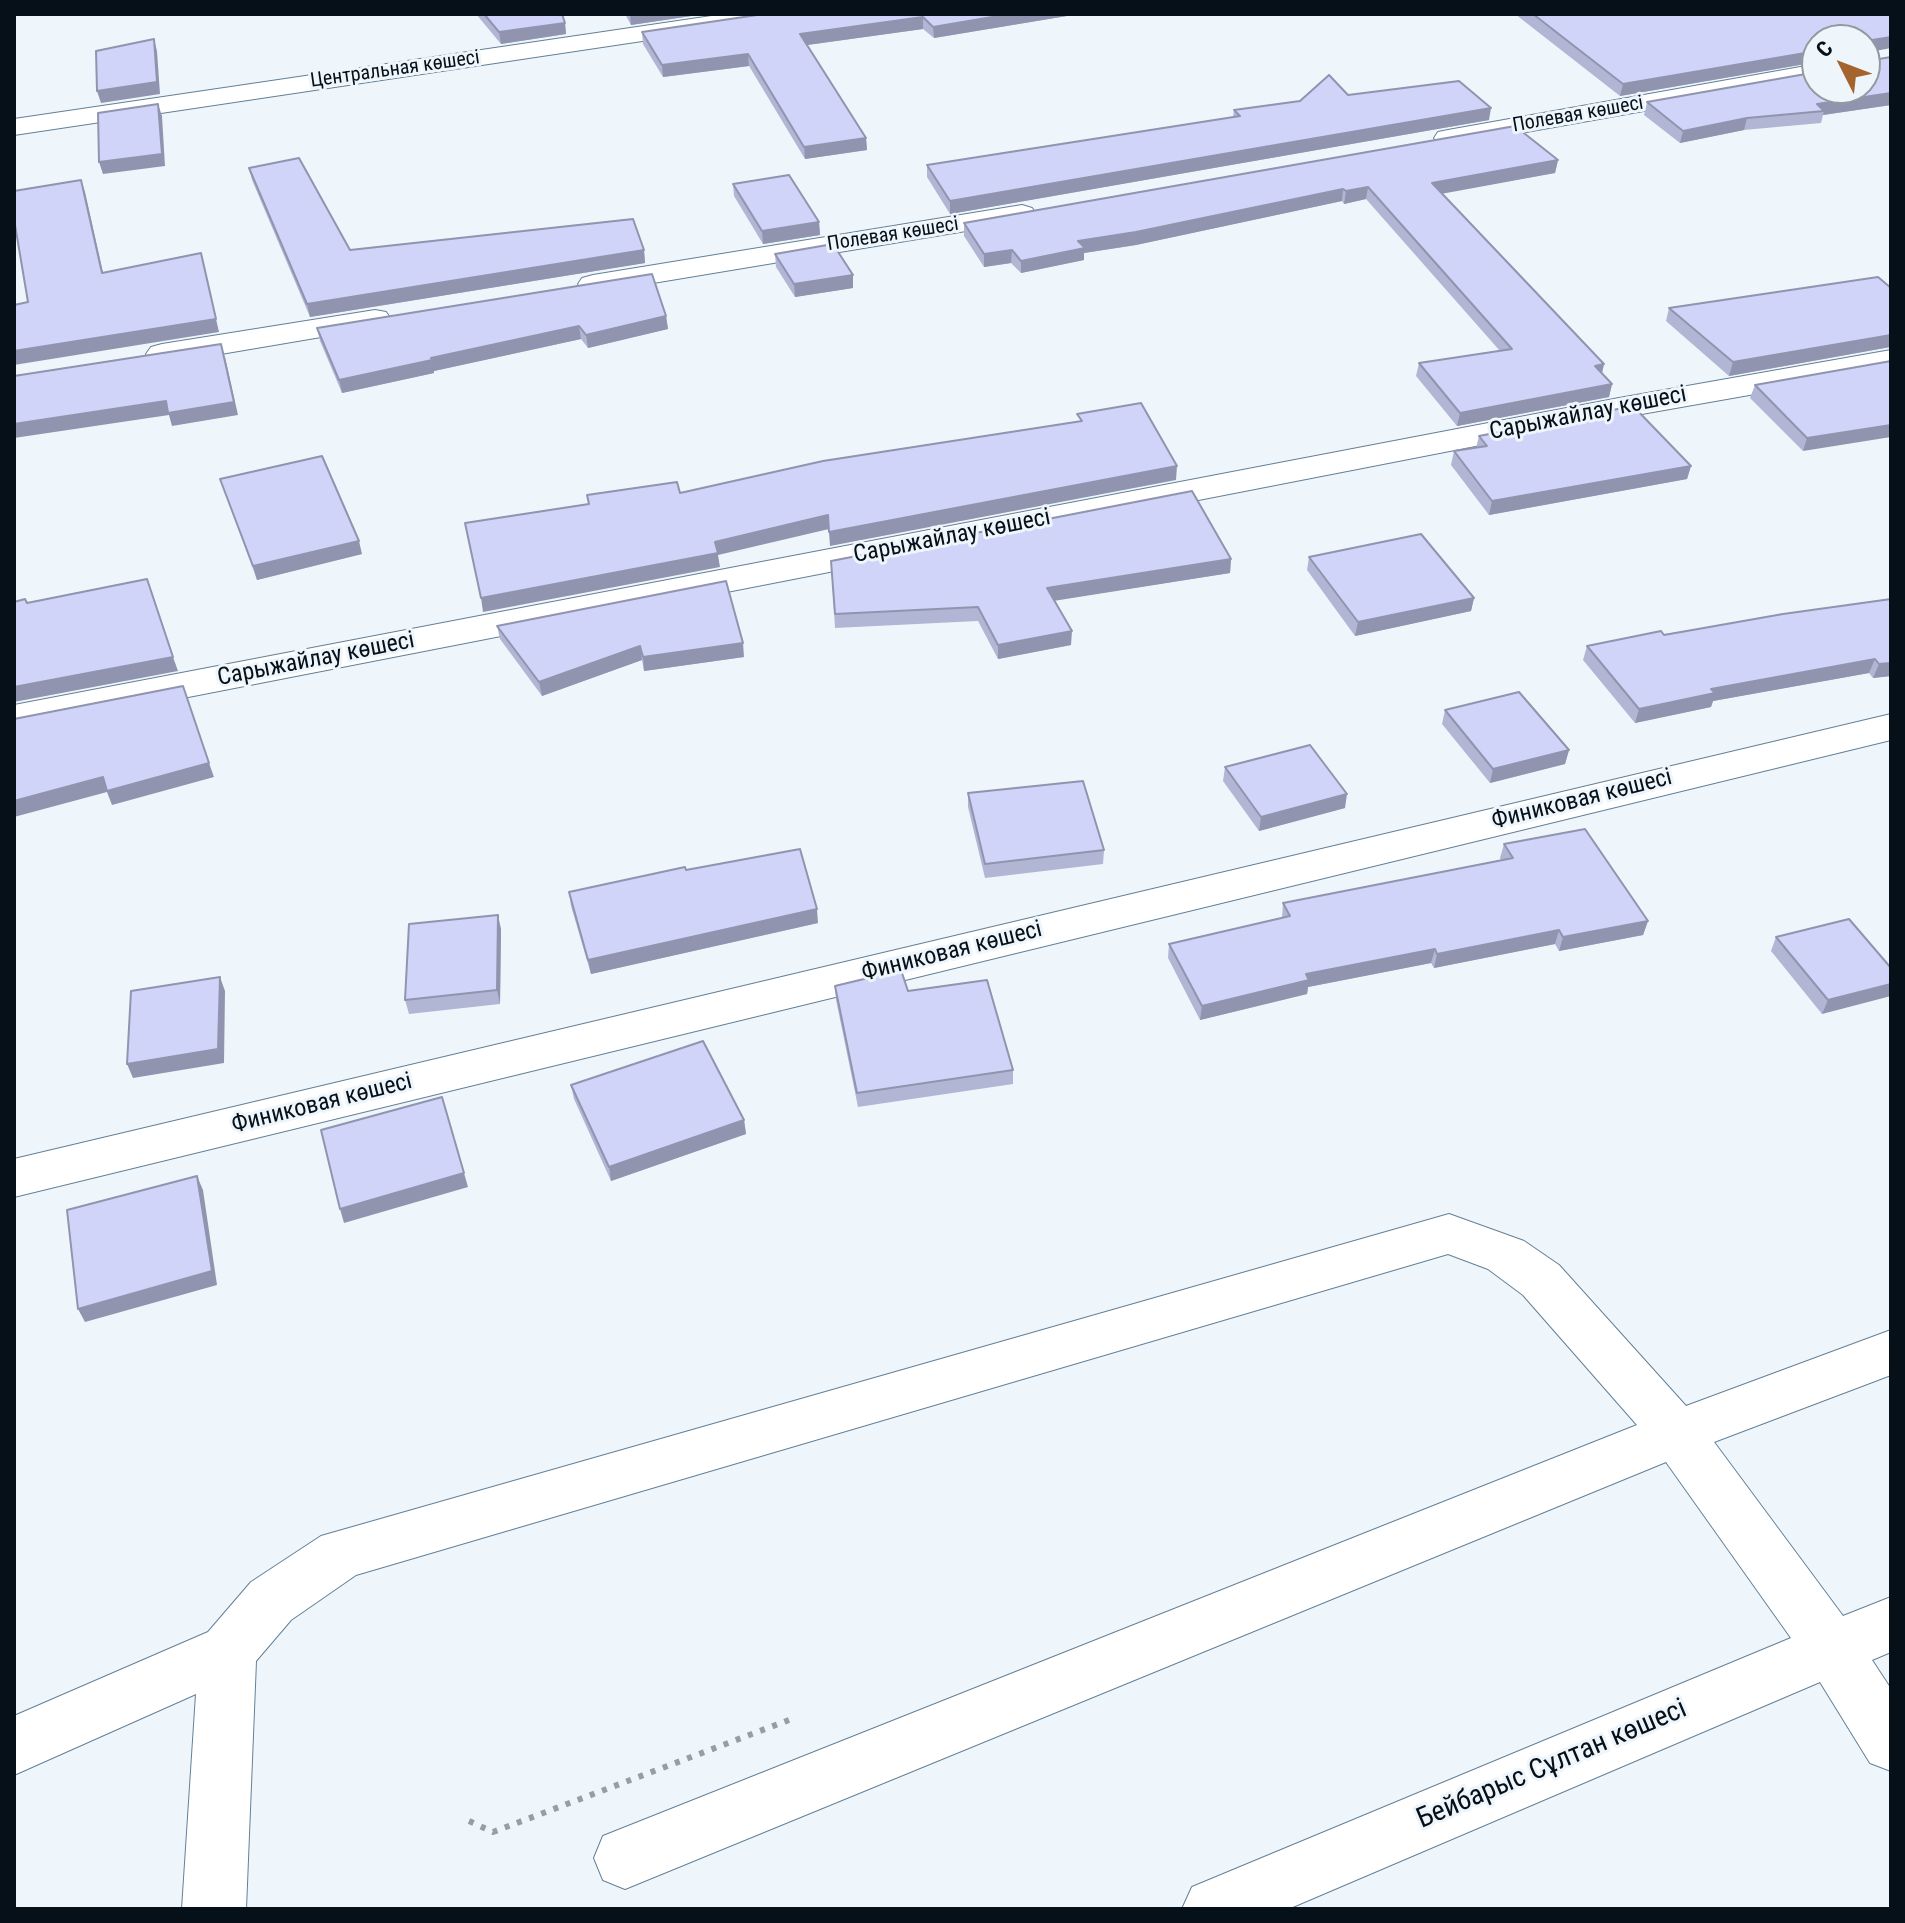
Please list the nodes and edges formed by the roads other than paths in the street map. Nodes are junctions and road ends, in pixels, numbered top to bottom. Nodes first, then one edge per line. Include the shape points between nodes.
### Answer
1 (776, 14) edge
2 (1801, 75) edge
3 (14, 127) edge
4 (1428, 142) edge
5 (1054, 209) edge
6 (566, 288) edge
7 (408, 314) edge
8 (140, 357) edge
9 (1891, 360) edge
10 (14, 718) edge
11 (1891, 727) edge
12 (14, 1178) edge
13 (1891, 1352) edge
14 (1676, 1433) junction
15 (1891, 1624) edge
16 (1831, 1647) junction
17 (228, 1651) junction
18 (1891, 1742) edge
19 (14, 1746) edge
20 (625, 1858) dead end
21 (214, 1909) edge
22 (1214, 1909) edge

1 - 3 street, Центральная көшесі
2 - 4 street, Полевая көшесі
5 - 6 street, Полевая көшесі
7 - 8 street
9 - 10 street, Сарыжайлау көшесі
11 - 12 street, Финиковая көшесі
13 - 14 street
14 - 16 street
14 - 17 street via 1541,1280 1506,1255 1449,1234 341,1554 271,1601
14 - 20 street
15 - 16 street, Бейбарыс Сұлтан көшесі
16 - 18 street
16 - 22 street, Бейбарыс Сұлтан көшесі
17 - 19 street
17 - 21 street

